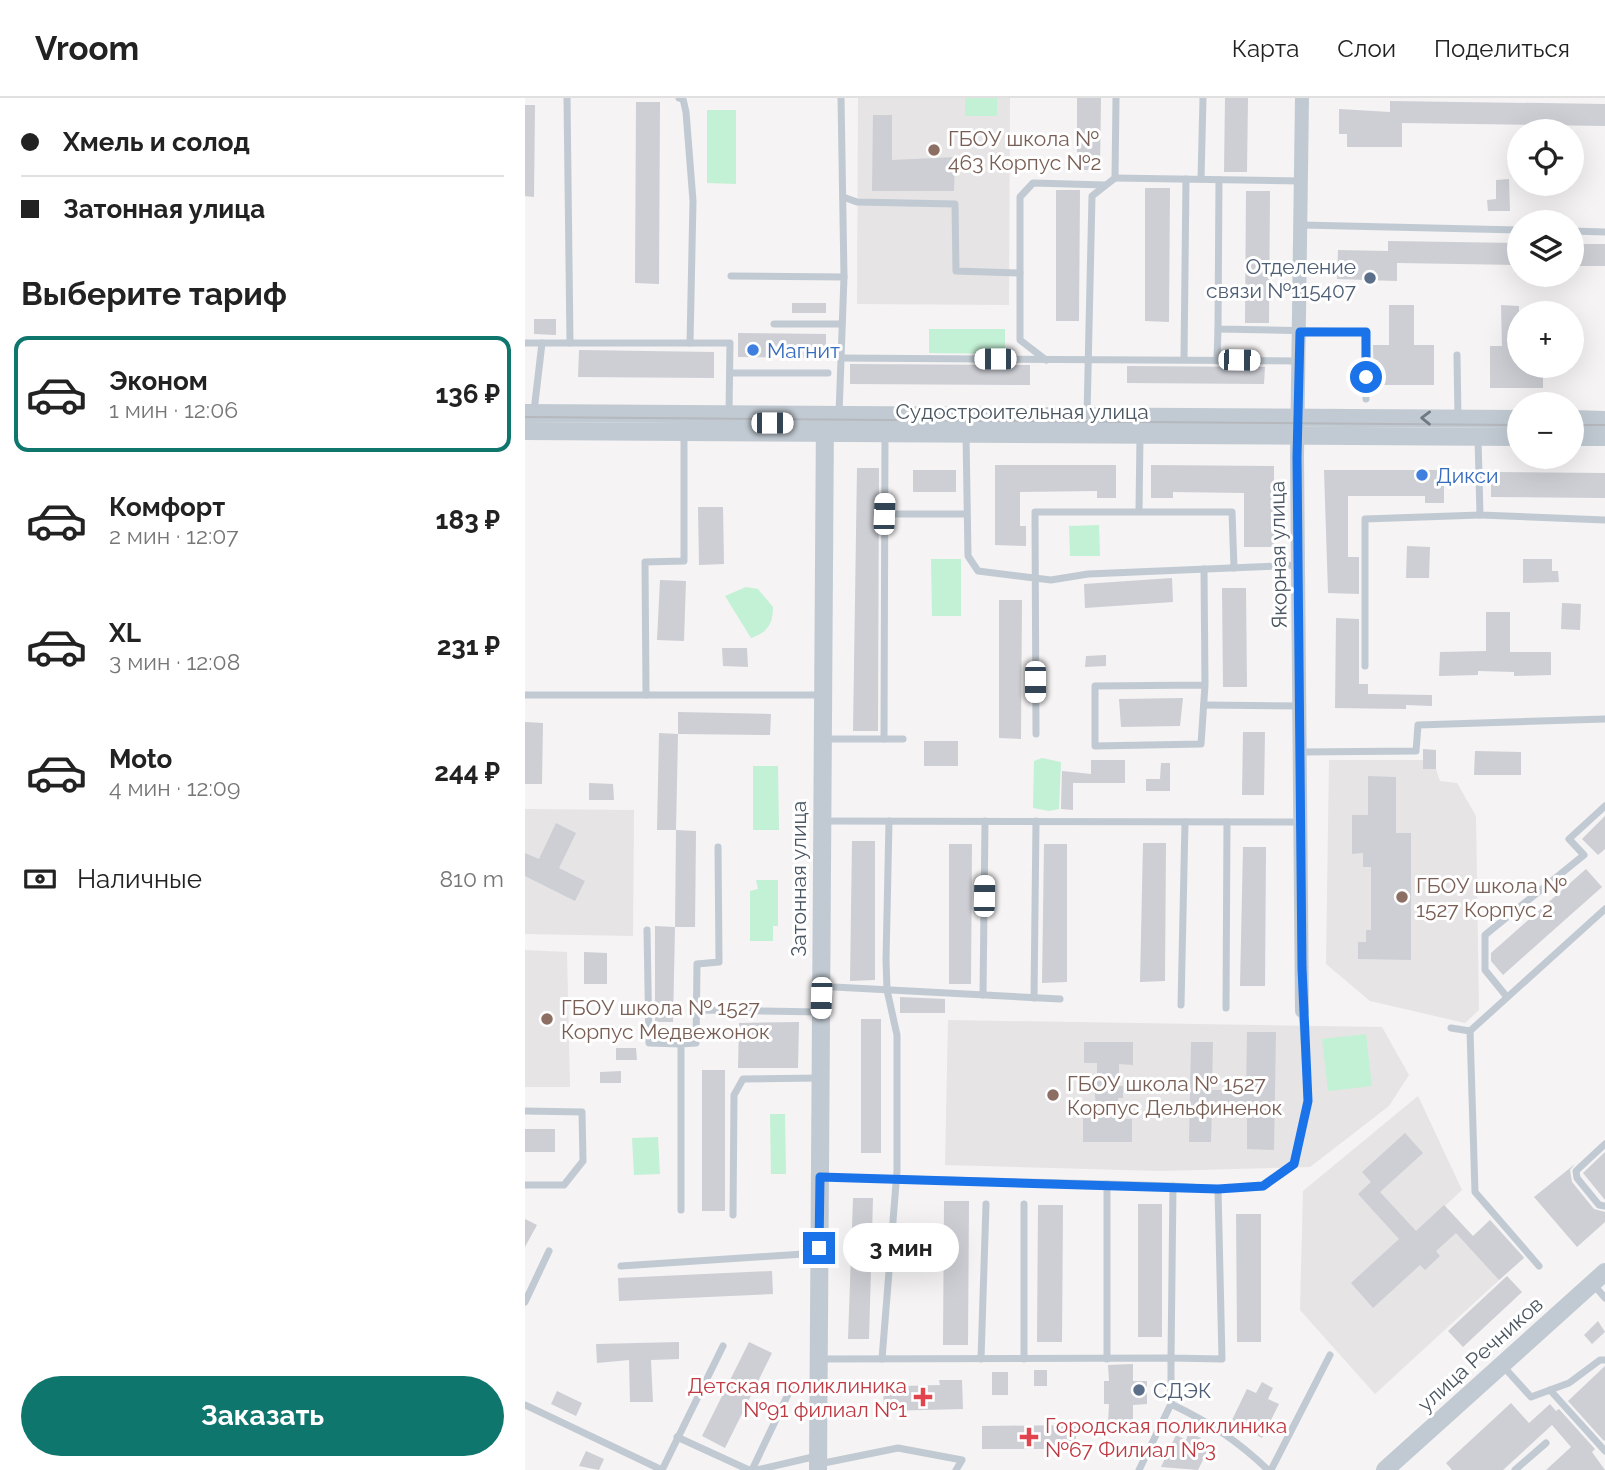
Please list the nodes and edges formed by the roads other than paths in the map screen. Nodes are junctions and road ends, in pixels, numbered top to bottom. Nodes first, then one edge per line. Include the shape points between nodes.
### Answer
1 (567, 98) edge
2 (679, 98) edge
3 (841, 98) edge
4 (1116, 98) edge
5 (1203, 98) edge
6 (1302, 98) edge
7 (1115, 178) junction
8 (1186, 179) junction
9 (1201, 179) junction
10 (1219, 180) junction
11 (1301, 181) junction
12 (1106, 185) junction
13 (843, 197) junction
14 (1301, 225) junction
15 (1507, 230) edge
16 (1584, 231) edge
17 (1605, 232) edge
18 (1020, 273) junction
19 (731, 276) dead end
20 (844, 278) junction
21 (774, 324) dead end
22 (841, 324) junction
23 (1218, 329) junction
24 (1300, 332) junction
25 (525, 342) edge
26 (570, 342) junction
27 (542, 343) junction
28 (690, 343) junction
29 (1457, 355) dead end
30 (841, 358) junction
31 (1184, 359) junction
32 (1217, 359) junction
33 (1046, 360) junction
34 (1089, 360) junction
35 (1300, 361) junction
36 (730, 373) junction
37 (828, 373) dead end
38 (1366, 399) dead end
39 (729, 414) junction
40 (1584, 419) edge
41 (1605, 420) edge
42 (829, 421) junction
43 (530, 422) edge
44 (1507, 422) edge
45 (1087, 425) junction
46 (1297, 427) junction
47 (1458, 428) junction
48 (1478, 428) junction
49 (684, 432) junction
50 (885, 433) junction
51 (966, 433) junction
52 (1507, 434) edge
53 (1140, 435) junction
54 (1584, 437) edge
55 (1605, 438) edge
56 (1139, 511) junction
57 (966, 513) junction
58 (884, 514) junction
59 (1480, 515) junction
60 (1605, 520) edge
61 (1299, 565) junction
62 (1234, 568) junction
63 (1204, 569) junction
64 (1034, 578) junction
65 (1365, 666) dead end
66 (1205, 685) junction
67 (525, 695) edge
68 (646, 695) junction
69 (822, 695) junction
70 (1204, 705) junction
71 (1301, 706) junction
72 (1605, 719) edge
73 (1036, 734) dead end
74 (822, 739) junction
75 (884, 739) junction
76 (904, 739) dead end
77 (1302, 752) junction
78 (1605, 806) edge
79 (821, 821) junction
80 (889, 821) junction
81 (985, 821) junction
82 (1037, 821) junction
83 (1185, 822) junction
84 (1227, 822) junction
85 (1301, 822) junction
86 (718, 848) dead end
87 (1605, 909) edge
88 (647, 930) dead end
89 (834, 987) dead end
90 (887, 990) junction
91 (983, 995) junction
92 (1507, 997) junction
93 (1034, 998) junction
94 (1060, 999) dead end
95 (1181, 1005) dead end
96 (1226, 1007) dead end
97 (697, 1010) junction
98 (1302, 1011) joint
99 (820, 1012) junction
100 (1451, 1028) dead end
101 (1470, 1031) junction
102 (681, 1044) junction
103 (820, 1078) junction
104 (525, 1111) edge
105 (1605, 1144) edge
106 (820, 1177) junction
107 (896, 1180) junction
108 (1107, 1184) junction
109 (525, 1185) edge
110 (1173, 1186) junction
111 (1218, 1189) junction
112 (986, 1204) dead end
113 (1024, 1204) dead end
114 (1605, 1206) edge
115 (681, 1210) dead end
116 (733, 1216) dead end
117 (549, 1251) dead end
118 (819, 1253) junction
119 (621, 1266) dead end
120 (1539, 1266) dead end
121 (1599, 1278) edge
122 (1605, 1298) edge
123 (525, 1302) edge
124 (723, 1346) dead end
125 (1330, 1356) dead end
126 (1171, 1358) junction
127 (818, 1359) junction
128 (882, 1359) junction
129 (981, 1359) junction
130 (1024, 1359) junction
131 (1107, 1359) junction
132 (1605, 1360) edge
133 (1502, 1365) junction
134 (791, 1388) dead end
135 (1550, 1391) junction
136 (1171, 1404) junction
137 (525, 1405) edge
138 (677, 1437) junction
139 (1546, 1443) dead end
140 (1605, 1451) edge
141 (818, 1463) edge
142 (663, 1469) edge
143 (753, 1470) edge
144 (956, 1470) edge
145 (1139, 1470) edge
146 (1269, 1470) edge
147 (1385, 1470) edge
148 (1515, 1470) edge

1 - 26 lane
2 - 28 lane via 685,112 693,201
3 - 13 lane
4 - 7 lane
5 - 9 lane
6 - 11 street, Якорная улица
7 - 8 lane
7 - 12 lane
8 - 9 lane
8 - 31 lane
9 - 10 lane
10 - 11 lane
10 - 23 lane
11 - 14 street, Якорная улица
12 - 18 lane via 1033,183 1020,197
12 - 34 lane via 1092,196
13 - 18 lane via 857,202 955,204 956,271
13 - 20 lane
14 - 15 lane
14 - 24 street, Якорная улица
16 - 17 lane
18 - 33 lane via 1020,340
19 - 20 lane
20 - 22 lane
21 - 22 lane
22 - 30 lane
23 - 24 lane
23 - 32 lane
24 - 35 street, Якорная улица
24 - 38 lane via 1366,332
25 - 27 lane
26 - 27 lane
26 - 28 lane
27 - 43 lane
28 - 36 lane via 730,343
29 - 47 lane
30 - 33 lane
30 - 42 lane
31 - 32 lane
31 - 34 lane
32 - 35 lane
33 - 34 lane
34 - 45 lane
35 - 46 street, Якорная улица
36 - 37 lane
36 - 39 lane
39 - 42 street, Судостроительная улица
39 - 43 street, Судостроительная улица
40 - 41 street
42 - 43 lane
42 - 45 street, Судостроительная улица
42 - 49 street, Судостроительная улица
42 - 50 street, Судостроительная улица
42 - 69 street, Затонная улица
43 - 49 street, Судостроительная улица
44 - 48 street, Судостроительная улица
45 - 46 street, Судостроительная улица
45 - 51 street, Судостроительная улица
45 - 53 street, Судостроительная улица
46 - 47 street, Судостроительная улица
46 - 53 street, Судостроительная улица
46 - 61 street, Якорная улица
47 - 48 street, Судостроительная улица
48 - 52 street, Судостроительная улица
48 - 59 lane
49 - 68 lane via 684,561 645,562
50 - 51 street, Судостроительная улица
50 - 58 lane
51 - 57 lane
53 - 56 lane
54 - 55 street
56 - 62 lane via 1232,512
56 - 64 lane via 1035,512
57 - 58 lane
57 - 64 lane via 972,567
58 - 75 lane
59 - 60 lane
59 - 65 lane via 1365,519
61 - 62 lane
61 - 71 street, Якорная улица
62 - 63 lane
63 - 64 lane
63 - 66 lane
64 - 73 lane
66 - 70 lane
66 - 70 lane via 1095,686 1095,746 1201,744
67 - 68 lane
68 - 69 lane
69 - 74 street, Затонная улица
70 - 71 lane
71 - 77 street, Якорная улица
72 - 77 lane via 1418,726 1416,751
74 - 75 lane
74 - 79 street, Затонная улица
75 - 76 lane
77 - 85 street, Якорная улица
78 - 92 lane via 1569,839 1584,855 1485,935 1485,970
79 - 80 lane
79 - 99 street, Затонная улица
80 - 81 lane
80 - 90 lane
81 - 82 lane
81 - 91 lane
82 - 83 lane
82 - 93 lane
83 - 84 lane
83 - 95 lane
84 - 85 lane
84 - 96 lane
85 - 98 street, Якорная улица
86 - 97 lane via 719,962 697,964
87 - 92 lane
88 - 102 lane via 649,1043
89 - 90 lane
90 - 91 lane
90 - 107 lane via 897,1035
91 - 93 lane
92 - 101 lane
93 - 94 lane
97 - 99 lane
97 - 102 lane via 696,1043
98 - 111 lane via 1308,1101 1294,1164 1263,1186
99 - 103 street, Затонная улица
100 - 101 lane
101 - 120 lane via 1475,1192
102 - 115 lane
103 - 106 street, Затонная улица
103 - 116 lane via 743,1079 734,1095
104 - 109 lane via 582,1112 583,1161 564,1185
105 - 114 lane via 1576,1171 1599,1205
106 - 107 lane
106 - 118 street, Затонная улица
107 - 108 lane
107 - 128 lane
108 - 110 lane
108 - 131 lane
110 - 111 lane
110 - 126 lane
111 - 126 lane via 1222,1359
112 - 129 lane
113 - 130 lane
117 - 123 lane
118 - 119 lane
118 - 127 street, Затонная улица
121 - 122 lane
121 - 133 street, улица Речников
124 - 138 lane
125 - 146 lane
126 - 131 lane
126 - 136 lane
127 - 128 lane
127 - 141 street, Затонная улица
128 - 129 lane
129 - 130 lane
130 - 131 lane
132 - 135 lane
133 - 135 lane via 1531,1398
133 - 147 street, улица Речников
134 - 143 lane
135 - 140 lane
136 - 145 lane
136 - 146 lane via 1237,1440
137 - 142 lane
138 - 142 lane
138 - 143 lane
139 - 148 lane
141 - 143 lane
141 - 144 lane via 898,1448 962,1460

